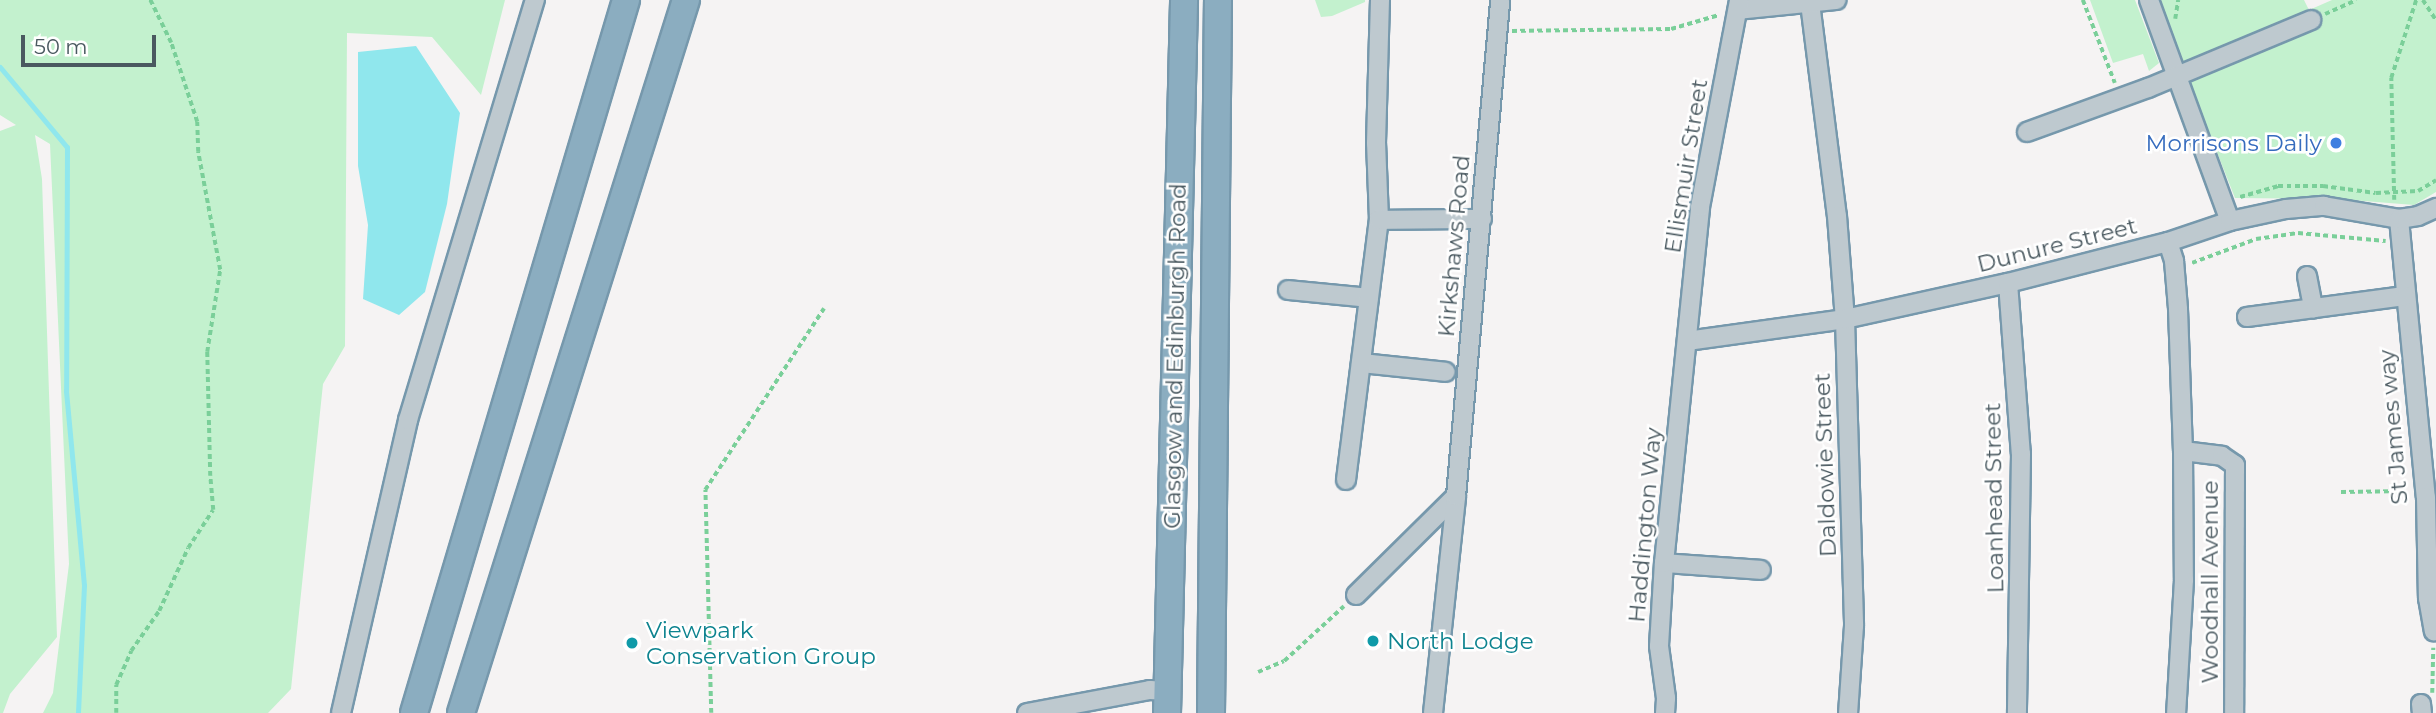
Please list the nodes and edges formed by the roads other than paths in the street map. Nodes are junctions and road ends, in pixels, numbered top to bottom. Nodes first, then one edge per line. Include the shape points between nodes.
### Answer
1 (535, 0) edge
2 (626, 0) edge
3 (685, 0) edge
4 (1184, 0) edge
5 (1219, 0) edge
6 (1380, 0) edge
7 (1500, 0) edge
8 (1836, 0) edge
9 (2149, 0) edge
10 (1810, 3) junction
11 (1739, 5) edge
12 (2311, 20) road end
13 (2178, 75) junction
14 (2027, 132) dead end
15 (2436, 208) edge
16 (1837, 216) junction
17 (1818, 218) dead end
18 (1482, 219) junction
19 (2399, 219) junction
20 (1379, 220) junction
21 (2230, 221) junction
22 (2168, 242) junction
23 (2307, 276) dead end
24 (2008, 283) junction
25 (1288, 290) dead end
26 (2405, 296) junction
27 (1369, 298) junction
28 (2312, 308) junction
29 (2247, 317) dead end
30 (1845, 318) junction
31 (1687, 341) junction
32 (1361, 363) junction
33 (1446, 372) dead end
34 (2183, 451) junction
35 (1346, 480) dead end
36 (2429, 495) edge
37 (1456, 496) junction
38 (1664, 563) junction
39 (1761, 570) dead end
40 (1356, 595) road end
41 (2434, 631) edge
42 (1167, 702) edge
43 (341, 713) edge
44 (414, 713) edge
45 (461, 713) edge
46 (1027, 713) edge
47 (1211, 713) edge
48 (1433, 713) edge
49 (1665, 713) edge
50 (1848, 713) edge
51 (2018, 713) edge
52 (2176, 713) edge
53 (2234, 713) edge

1 - 43 street via 408,421
2 - 44 highway
3 - 45 highway
4 - 42 highway, Glasgow and Edinburgh Road
5 - 47 highway, Glasgow and Edinburgh Road
6 - 20 street
7 - 18 street, Kirkshaws Road
8 - 10 street
9 - 13 street
10 - 11 street
10 - 16 street, Daldowie Street
11 - 31 street, Ellismuir Street via 1700,207
12 - 13 street via 2241,58
13 - 14 street
13 - 21 street
15 - 19 street, Dunure Street
16 - 17 street
16 - 30 street, Daldowie Street
18 - 20 street
18 - 37 street, Kirkshaws Road
19 - 21 street, Dunure Street via 2324,206
19 - 26 street, St James way
20 - 27 street
21 - 22 street, Dunure Street
22 - 24 street, Dunure Street
22 - 34 street, Woodhall Avenue via 2175,269
23 - 28 street
24 - 30 street, Dunure Street
24 - 51 street, Loanhead Street via 2021,454
25 - 27 street
26 - 28 street
26 - 36 street, St James way
27 - 32 street
28 - 29 street
30 - 31 street, Dunure Street
30 - 50 street, Daldowie Street via 1854,626
31 - 38 street, Haddington Way
32 - 33 street
32 - 35 street
34 - 52 street, Woodhall Avenue via 2184,580
34 - 53 street, Woodhall Avenue via 2222,456 2235,465
36 - 41 street, St James way via 2428,598
37 - 40 street
37 - 48 street, Kirkshaws Road
38 - 39 street
38 - 49 street, Haddington Way via 1659,646
42 - 46 street via 1150,690

